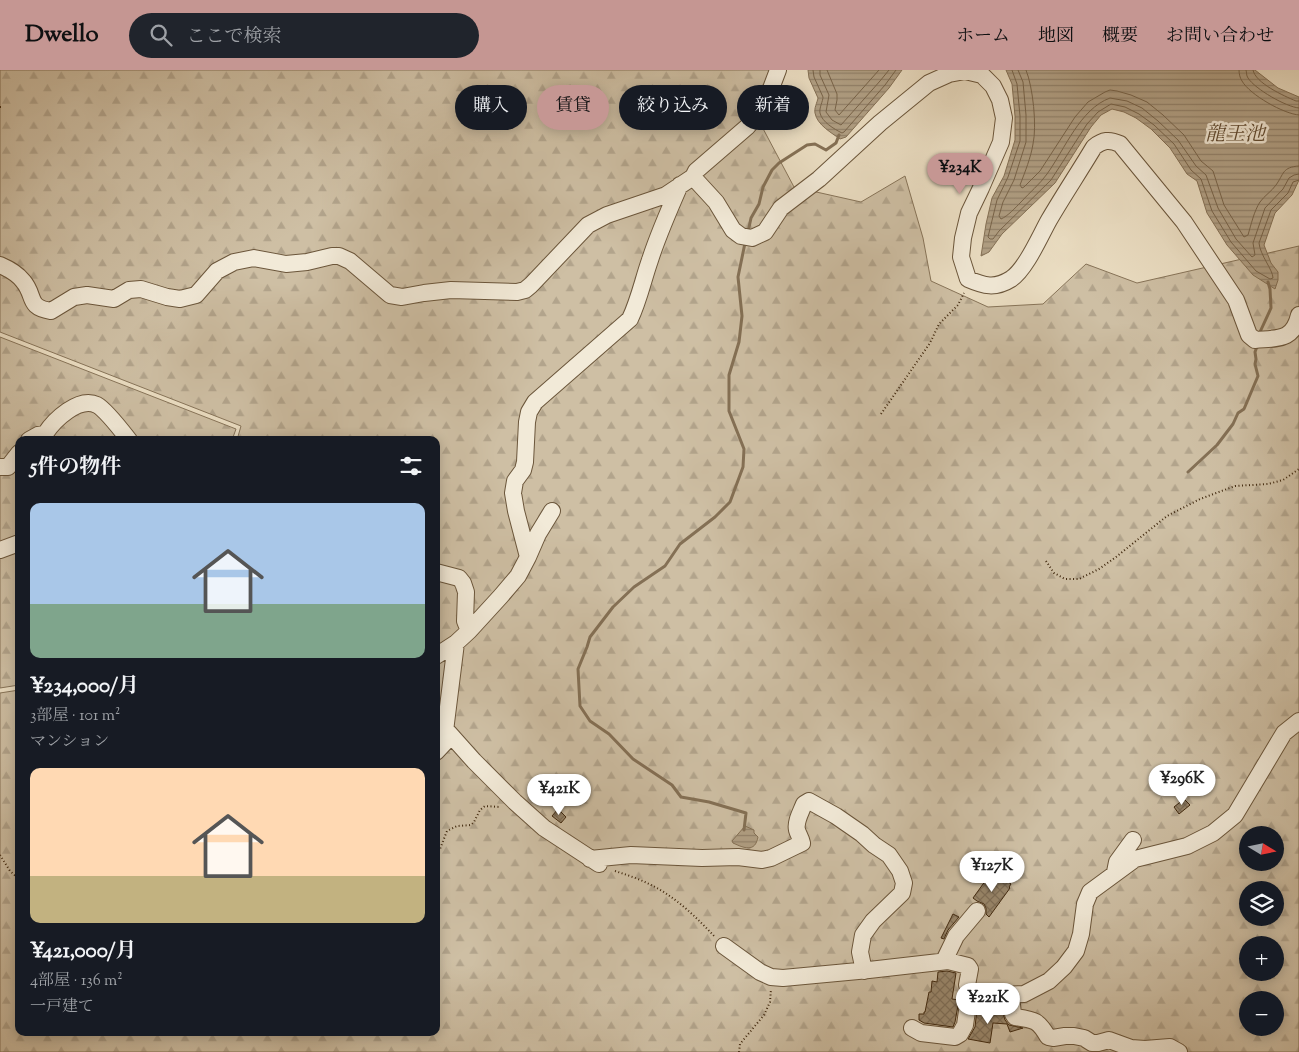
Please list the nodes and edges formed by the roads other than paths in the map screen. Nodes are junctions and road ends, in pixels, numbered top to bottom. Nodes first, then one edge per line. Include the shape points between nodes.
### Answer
1 (778, 70) edge
2 (687, 181) junction
3 (0, 265) edge
4 (1299, 315) edge
5 (36, 436) edge
6 (126, 436) edge
7 (15, 458) edge
8 (0, 467) edge
9 (552, 511) dead end
10 (15, 544) edge
11 (0, 550) edge
12 (528, 557) junction
13 (440, 573) edge
14 (469, 631) junction
15 (456, 644) junction
16 (440, 654) edge
17 (1299, 721) edge
18 (444, 731) edge
19 (1134, 840) dead end
20 (1115, 874) junction
21 (977, 911) dead end
22 (724, 946) road end
23 (944, 961) junction
24 (864, 971) junction
25 (1011, 995) junction
26 (976, 996) junction
27 (912, 1028) dead end
28 (1179, 1052) edge

1 - 2 street via 764,107 748,127
2 - 3 street via 666,195 607,215 588,225 531,285 517,292 451,290 402,297 390,295 350,261 339,256 286,264 254,258 234,262 217,271 196,295 180,299 140,289 129,290 114,298 74,297 52,311 35,305 25,282 13,270
2 - 4 street via 716,202 733,230 740,236 752,238 766,232 781,208 929,83 965,71 982,75 993,86 1004,118 1001,142 969,213 963,238 962,257 968,279 996,286 1020,270 1094,148 1100,142 1112,141 1120,144 1184,222 1236,300 1249,334 1255,340 1288,335 1296,326
2 - 12 street via 668,211 630,319 535,402 529,412 525,462 513,493
5 - 6 street via 45,434 72,408 88,403 102,409
7 - 8 street via 8,467
9 - 12 street
10 - 11 street
12 - 14 street via 507,590
13 - 14 street via 459,578 463,583 466,592 465,621
14 - 15 street
15 - 16 street
15 - 18 street
17 - 20 street via 1284,733 1234,815 1213,833 1187,846 1135,859
18 - 24 street via 544,828 595,862 631,855 702,858 732,852 762,860 802,843 797,830 798,820 804,804 809,801 836,816 889,855 904,883 902,893 873,921 863,936 860,952
19 - 20 street via 1117,862
20 - 25 street via 1090,892 1076,951 1064,967 1024,994
21 - 23 street via 956,936
22 - 24 street via 771,977
23 - 24 street
23 - 26 street via 968,966 967,985
25 - 26 street
25 - 28 street via 1015,1018 1036,1021 1048,1037 1074,1036 1092,1043 1109,1040 1131,1048 1170,1047
26 - 27 street via 968,1004 965,1025 955,1037 921,1033

